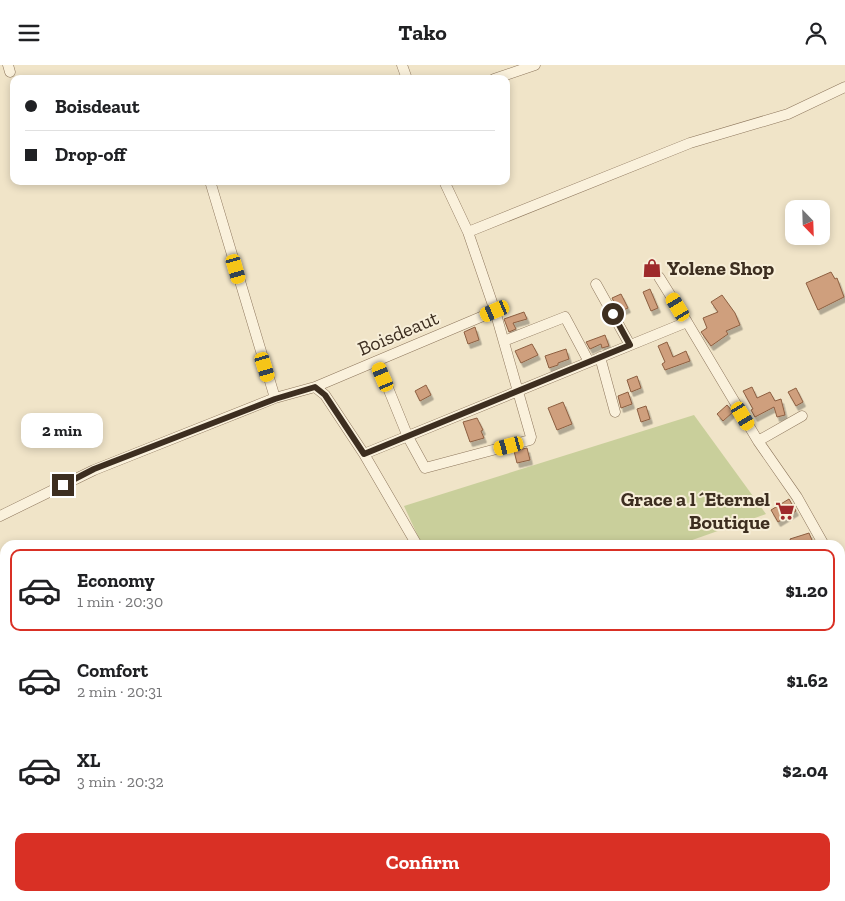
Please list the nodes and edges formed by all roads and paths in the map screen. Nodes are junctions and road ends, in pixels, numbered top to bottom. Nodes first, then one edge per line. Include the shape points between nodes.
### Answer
1 (535, 65) edge
2 (506, 75) edge
3 (845, 87) edge
4 (211, 185) edge
5 (446, 185) edge
6 (468, 231) junction
7 (659, 277) dead end
8 (596, 284) dead end
9 (495, 311) junction
10 (686, 322) junction
11 (504, 341) junction
12 (630, 345) junction
13 (600, 357) junction
14 (377, 361) junction
15 (589, 362) junction
16 (315, 387) junction
17 (518, 391) junction
18 (275, 399) junction
19 (615, 412) dead end
20 (802, 416) dead end
21 (408, 437) junction
22 (758, 441) junction
23 (364, 454) junction
24 (0, 516) edge
25 (414, 540) edge
26 (821, 540) edge

1 - 2 street
3 - 6 street via 788,114 690,143
4 - 18 street
5 - 6 street
6 - 9 street
7 - 10 street
8 - 12 street
9 - 11 street
9 - 14 street, Boisdeaut
10 - 12 street
10 - 22 street
11 - 15 street via 565,317
11 - 17 street
12 - 13 street
13 - 15 street
13 - 19 street
14 - 16 street, Boisdeaut
14 - 21 street
15 - 17 street
16 - 18 street, Boisdeaut
16 - 23 street via 325,395
17 - 21 street
17 - 21 street via 530,440 425,468
18 - 24 street, Boisdeaut via 94,469
20 - 22 street
21 - 23 street
22 - 26 street via 797,497
23 - 25 street

